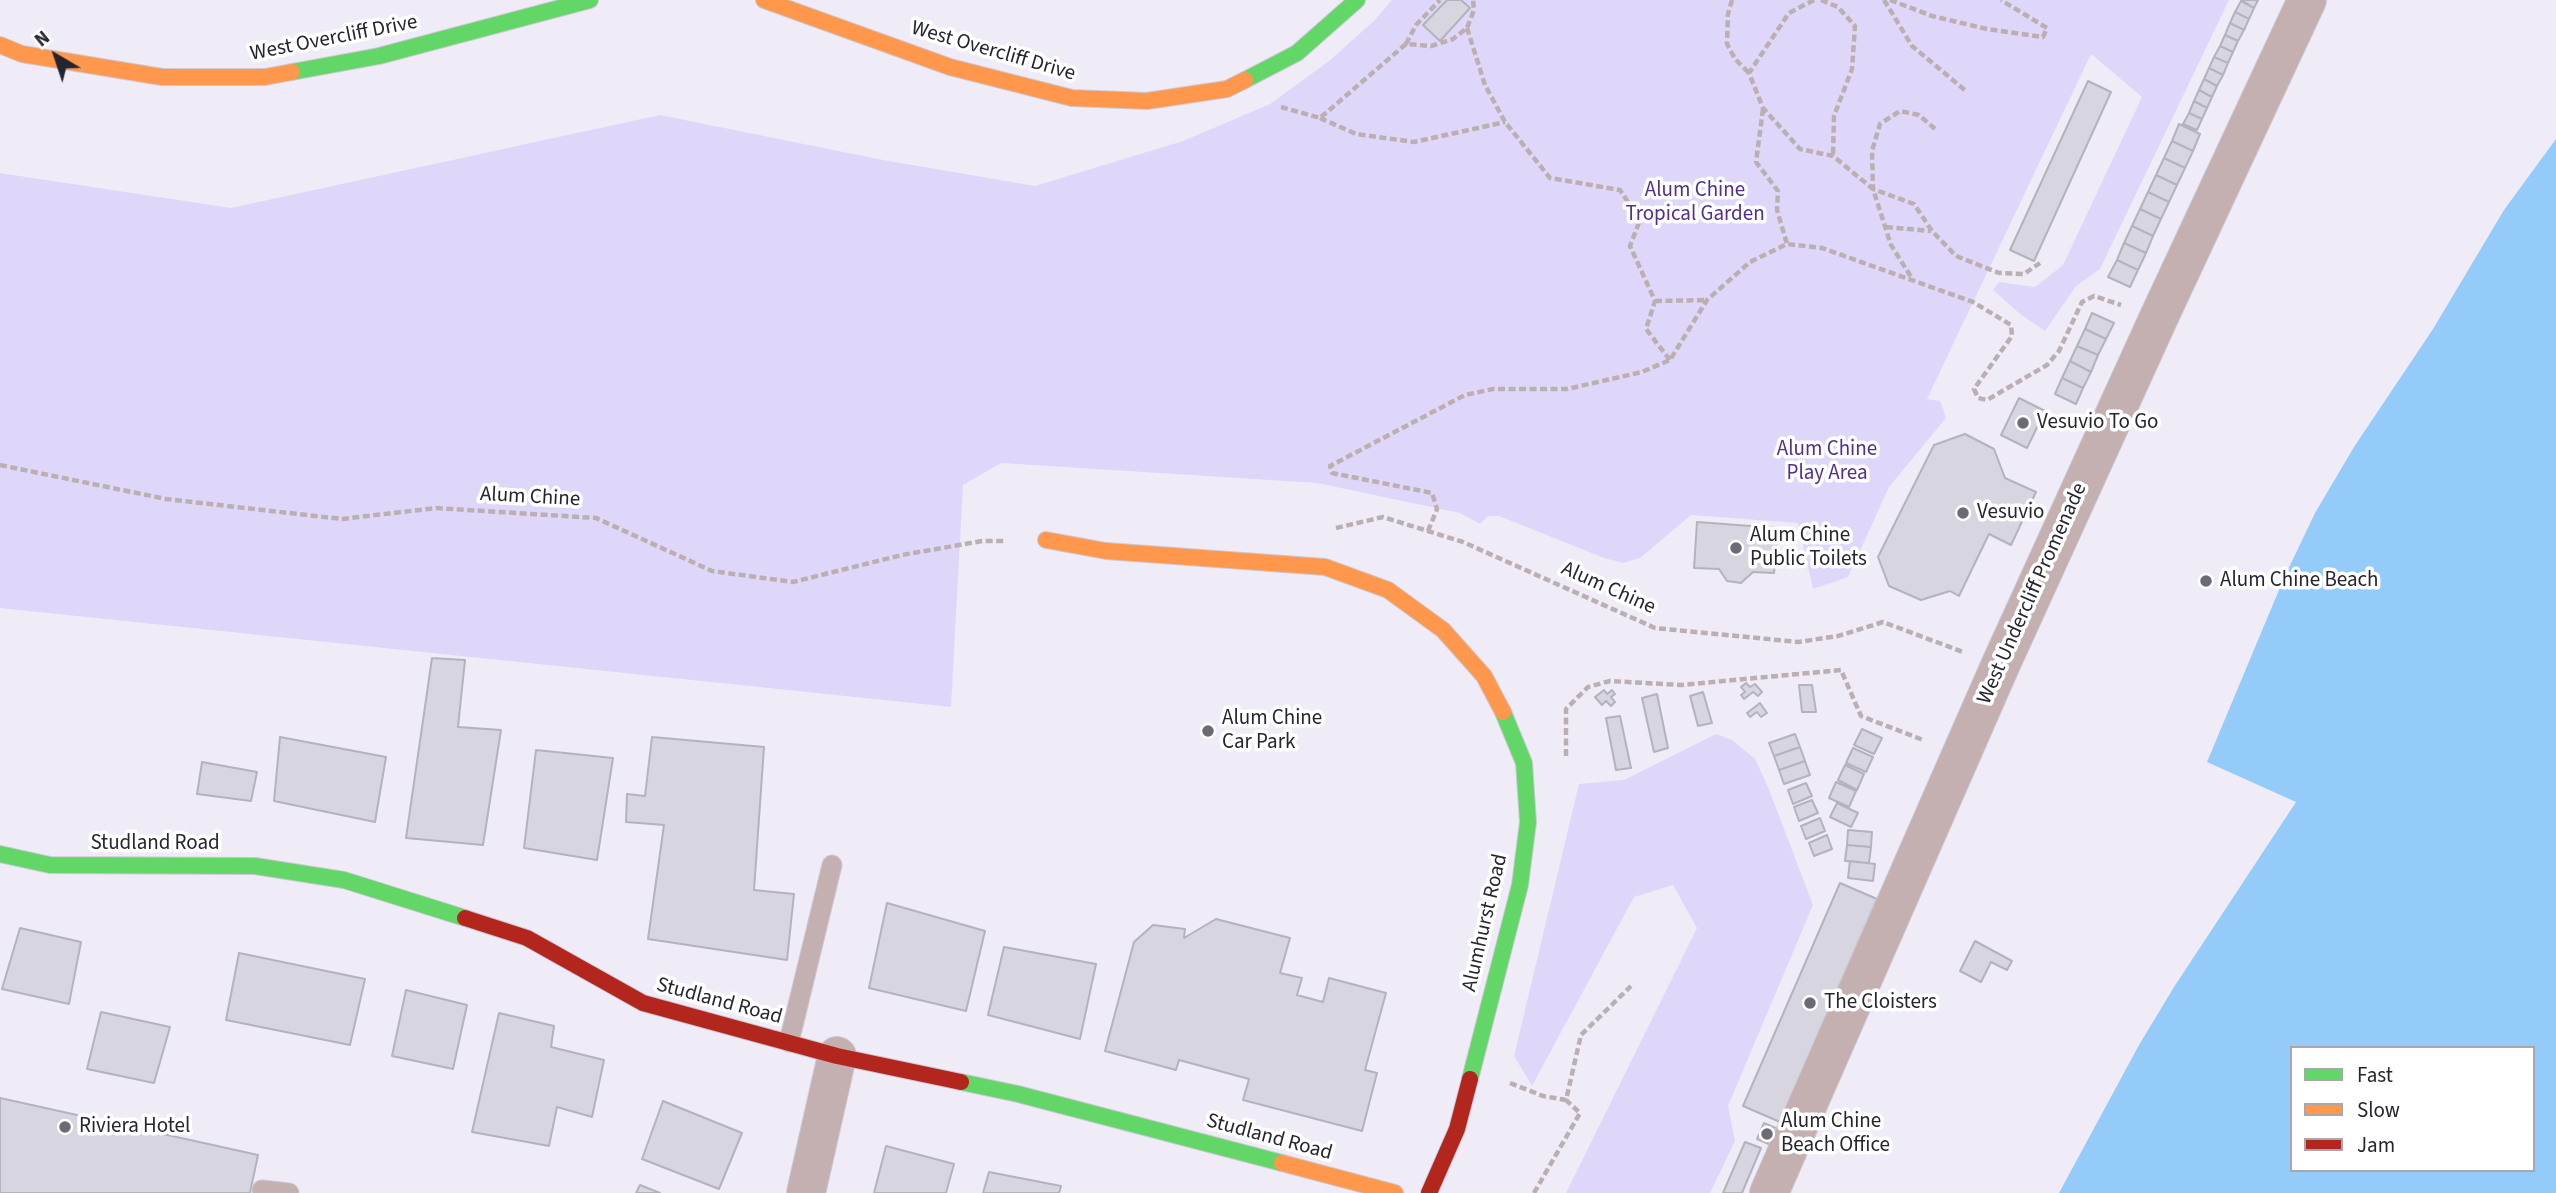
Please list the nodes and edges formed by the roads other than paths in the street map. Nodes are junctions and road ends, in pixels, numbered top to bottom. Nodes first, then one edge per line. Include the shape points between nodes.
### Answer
1 (590, 0) edge
2 (764, 0) edge
3 (1357, 0) edge
4 (2307, 0) edge
5 (0, 45) edge
6 (1046, 540) road end
7 (0, 854) edge
8 (832, 864) dead end
9 (789, 1042) junction
10 (837, 1056) junction
11 (262, 1190) dead end
12 (289, 1193) edge
13 (806, 1193) edge
14 (1395, 1193) edge
15 (1429, 1193) edge
16 (1769, 1193) edge

1 - 5 street, West Overcliff Drive via 379,56 265,77 162,77 22,54
2 - 3 street, West Overcliff Drive via 950,67 1072,98 1147,101 1227,89 1297,53
4 - 16 street, West Undercliff Promenade via 2000,666
6 - 15 street, Alumhurst Road via 1106,551 1325,567 1388,590 1443,630 1484,676 1524,763 1529,811 1520,885 1457,1129
7 - 9 street, Studland Road via 50,865 255,866 344,880 527,938 643,1003
8 - 9 lane
9 - 10 street, Studland Road
10 - 13 street
10 - 14 street, Studland Road via 1018,1094
11 - 12 lane

